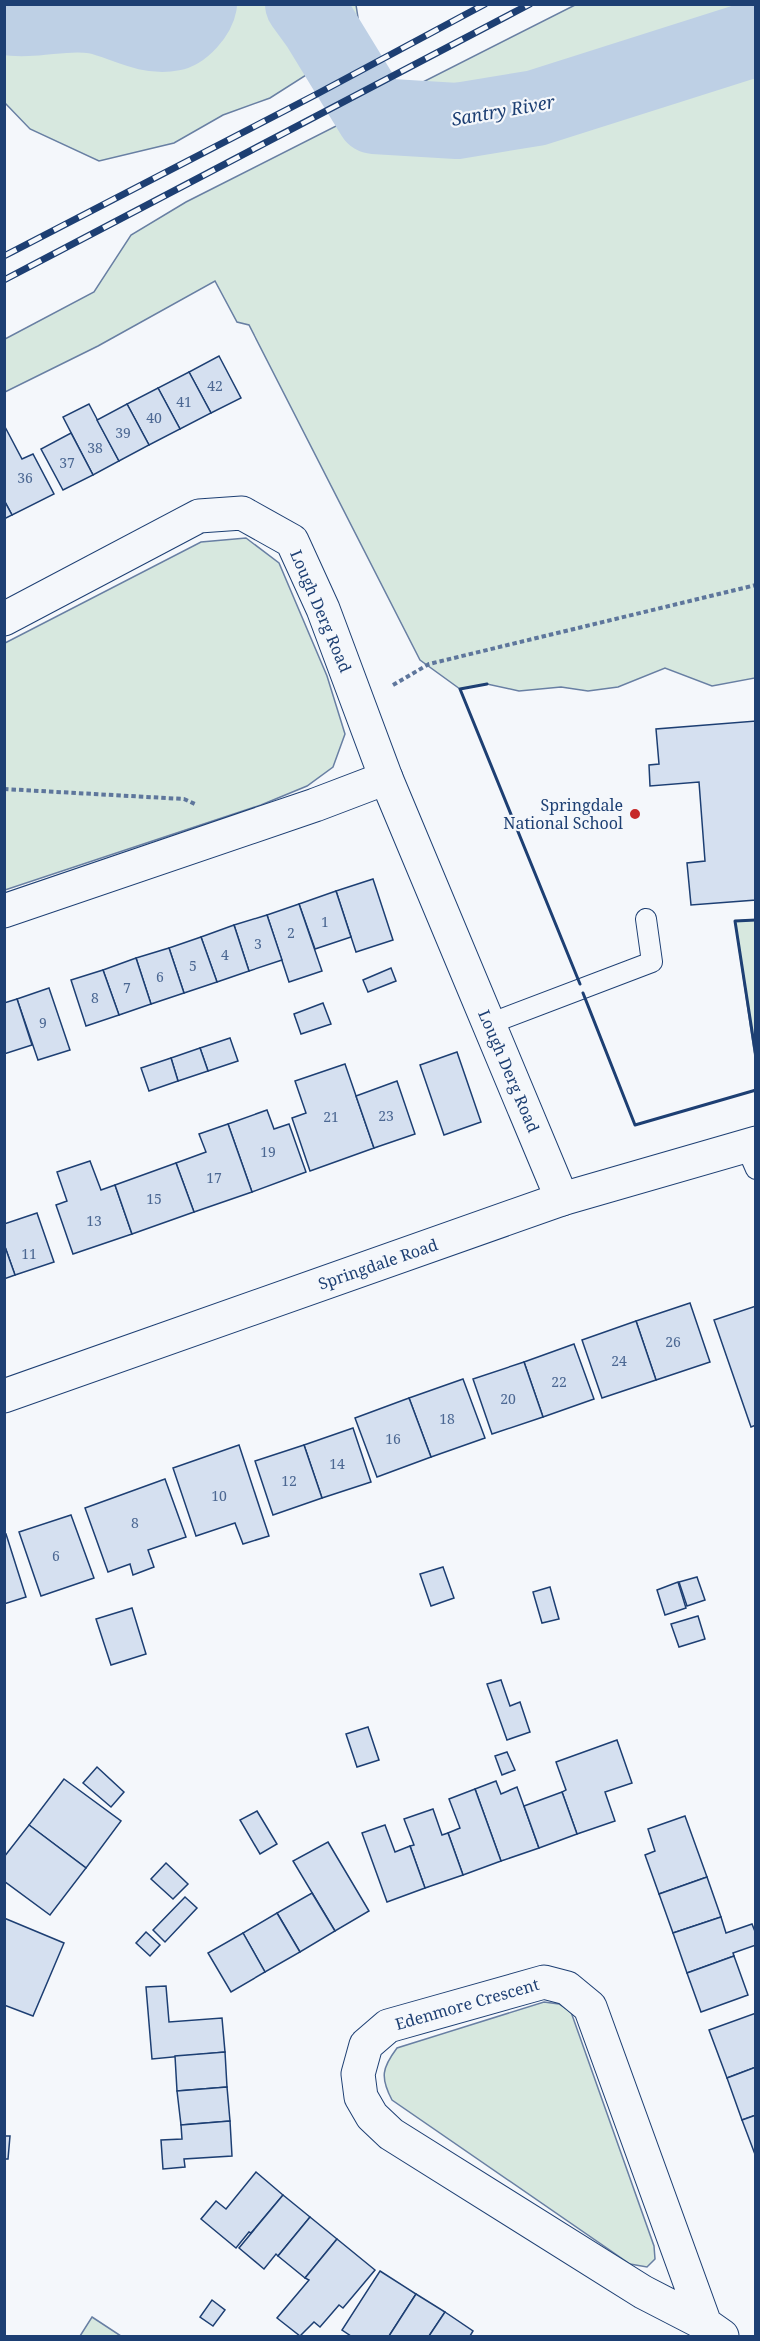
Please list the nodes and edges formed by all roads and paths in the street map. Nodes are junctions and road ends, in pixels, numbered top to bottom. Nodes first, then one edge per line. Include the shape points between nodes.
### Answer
1 (756, 585) edge
2 (4, 619) edge
3 (359, 705) junction
4 (386, 778) junction
5 (4, 789) edge
6 (227, 835) junction
7 (4, 911) edge
8 (646, 919) dead end
9 (489, 1023) junction
10 (752, 1153) edge
11 (562, 1199) junction
12 (4, 1396) edge
13 (714, 2330) edge

1 - 3 path via 429,664
2 - 3 street, Lough Derg Road via 199,516 242,513 292,541
3 - 4 street, Lough Derg Road
4 - 6 street
4 - 9 street, Lough Derg Road
5 - 6 path via 184,799 206,808
6 - 7 street
8 - 9 lane via 652,962
9 - 11 street, Lough Derg Road
10 - 11 street, Springdale Road
11 - 12 street, Springdale Road
13 - 13 street, Edenmore Crescent via 643,2292 391,2134 372,2116 361,2097 358,2074 366,2045 388,2026 544,1982 567,1988 590,2007

